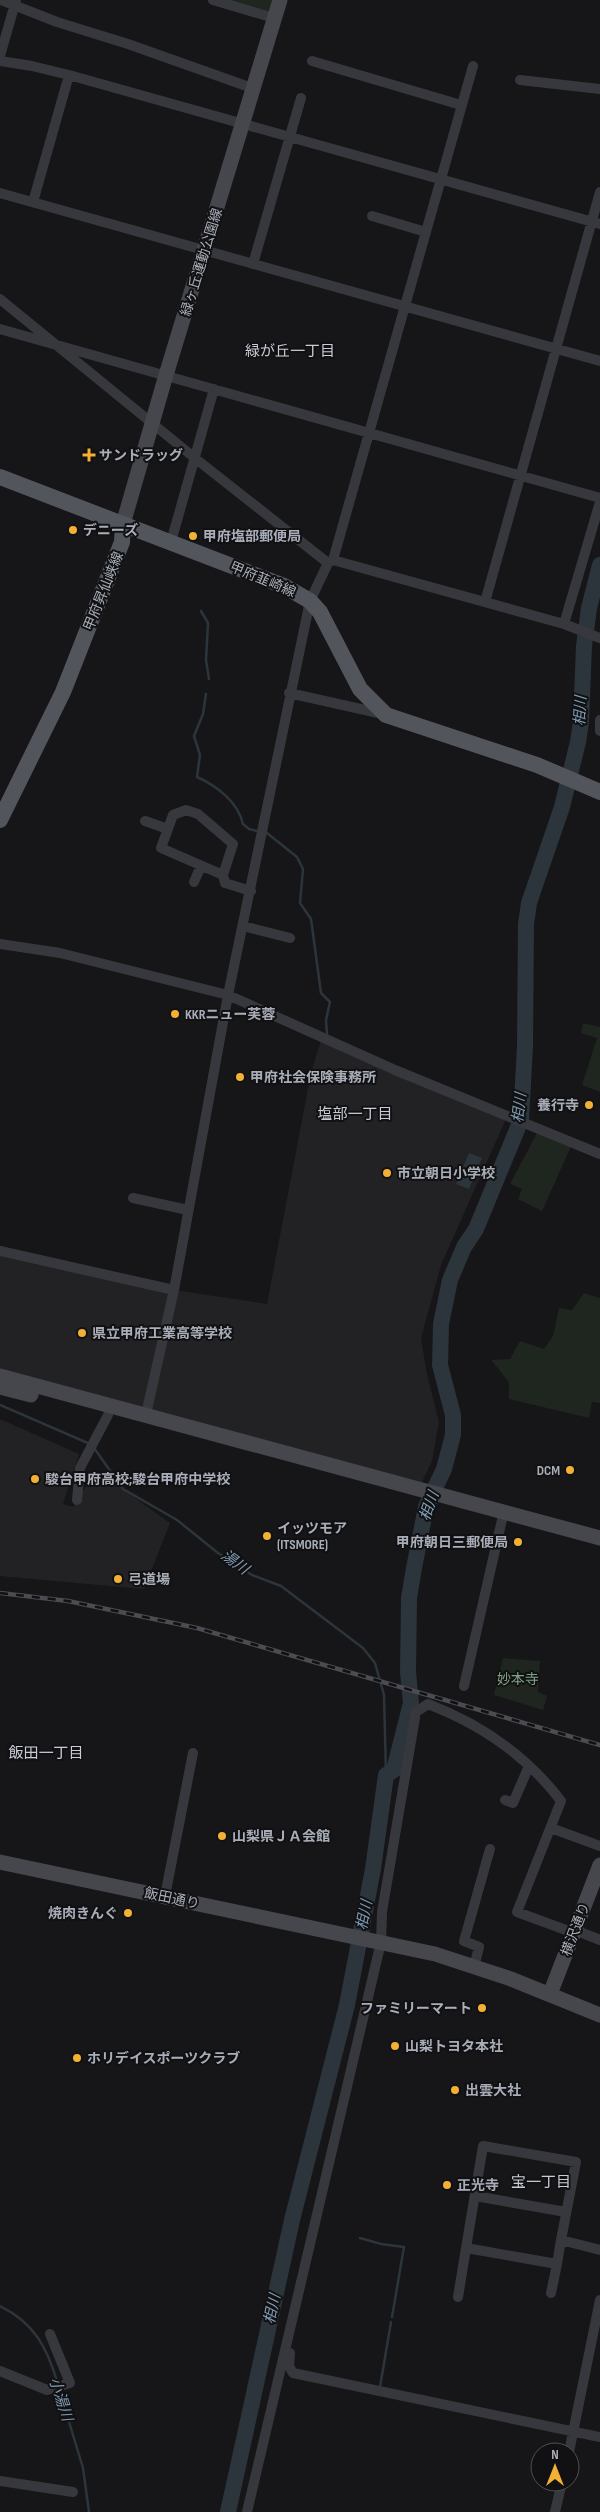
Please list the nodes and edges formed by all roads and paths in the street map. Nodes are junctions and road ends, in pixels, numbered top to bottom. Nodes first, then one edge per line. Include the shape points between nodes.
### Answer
1 (1, 0) edge
2 (213, 0) edge
3 (280, 0) edge
4 (16, 2) edge
5 (274, 18) junction
6 (0, 56) edge
7 (0, 61) edge
8 (312, 61) dead end
9 (473, 66) dead end
10 (69, 75) junction
11 (520, 80) dead end
12 (252, 88) junction
13 (600, 89) edge
14 (301, 98) dead end
15 (461, 105) junction
16 (241, 124) junction
17 (290, 138) junction
18 (440, 180) junction
19 (600, 192) edge
20 (0, 193) edge
21 (33, 202) junction
22 (372, 216) dead end
23 (596, 223) edge
24 (426, 232) junction
25 (205, 250) junction
26 (254, 264) junction
27 (0, 299) edge
28 (405, 306) junction
29 (0, 329) edge
30 (55, 344) junction
31 (556, 349) junction
32 (600, 361) edge
33 (166, 375) junction
34 (214, 388) junction
35 (152, 422) junction
36 (369, 433) junction
37 (196, 459) junction
38 (519, 474) junction
39 (0, 477) edge
40 (600, 498) edge
41 (600, 502) edge
42 (123, 524) junction
43 (172, 542) junction
44 (330, 562) junction
45 (310, 601) junction
46 (485, 602) junction
47 (565, 625) junction
48 (600, 638) edge
49 (289, 694) junction
50 (386, 715) junction
51 (600, 720) edge
52 (600, 730) edge
53 (594, 789) edge
54 (0, 799) edge
55 (0, 820) edge
56 (145, 821) dead end
57 (168, 828) junction
58 (201, 866) junction
59 (222, 875) junction
60 (194, 882) dead end
61 (250, 891) junction
62 (243, 926) junction
63 (290, 938) dead end
64 (0, 944) edge
65 (228, 995) junction
66 (600, 1154) edge
67 (133, 1198) dead end
68 (188, 1210) junction
69 (0, 1251) edge
70 (174, 1290) junction
71 (0, 1376) edge
72 (0, 1387) edge
73 (146, 1414) junction
74 (108, 1415) junction
75 (418, 1493) junction
76 (77, 1500) dead end
77 (503, 1516) junction
78 (600, 1538) edge
79 (600, 1546) edge
80 (464, 1686) dead end
81 (193, 1753) dead end
82 (529, 1766) junction
83 (505, 1800) dead end
84 (551, 1828) junction
85 (600, 1846) edge
86 (490, 1849) dead end
87 (0, 1862) edge
88 (600, 1865) edge
89 (165, 1896) junction
90 (574, 1932) junction
91 (600, 1940) edge
92 (379, 1942) junction
93 (474, 1966) junction
94 (550, 1994) junction
95 (600, 2016) edge
96 (475, 2196) junction
97 (566, 2212) junction
98 (561, 2240) junction
99 (466, 2248) junction
100 (600, 2250) edge
101 (557, 2264) junction
102 (551, 2293) dead end
103 (458, 2297) dead end
104 (600, 2300) edge
105 (295, 2310) junction
106 (50, 2334) dead end
107 (0, 2371) edge
108 (574, 2431) junction
109 (600, 2437) edge
110 (571, 2442) edge
111 (0, 2481) edge
112 (73, 2492) dead end
113 (560, 2492) edge
114 (247, 2512) edge
115 (555, 2512) edge

1 - 4 street
2 - 5 street
3 - 5 street, 緑ヶ丘運動公園線
4 - 6 street
4 - 12 street via 57,22
5 - 12 street, 緑ヶ丘運動公園線
7 - 10 street
8 - 15 street
9 - 15 street
10 - 16 street
10 - 21 street
11 - 13 street
12 - 16 street, 緑ヶ丘運動公園線
14 - 17 street
15 - 18 street
16 - 17 street
16 - 25 street, 緑ヶ丘運動公園線
17 - 18 street
17 - 26 street
18 - 23 street
18 - 24 street
19 - 23 street
20 - 21 street
21 - 25 street
22 - 24 street
23 - 31 street
24 - 28 street
25 - 26 street
25 - 33 street, 緑ヶ丘運動公園線
26 - 28 street
27 - 30 street
28 - 31 street
28 - 36 street
29 - 30 street
30 - 33 street
30 - 35 street
31 - 32 street
31 - 38 street
33 - 34 street
33 - 35 street, 緑ヶ丘運動公園線
34 - 36 street
34 - 37 street
35 - 37 street
35 - 42 street, 緑ヶ丘運動公園線
36 - 38 street
36 - 44 street
37 - 43 street
37 - 44 street
38 - 40 street
38 - 46 street
39 - 42 main road, 甲府韮崎線
41 - 47 street
42 - 43 main road, 甲府韮崎線
42 - 54 main road, 甲府昇仙峡線 via 114,538 36,726
42 - 55 main road, 甲府昇仙峡線 via 122,542 63,692
43 - 45 main road, 甲府韮崎線 via 284,586
44 - 45 street
44 - 46 street
45 - 49 street
45 - 50 main road, 甲府韮崎線 via 320,612 360,689
46 - 47 street
47 - 48 street
49 - 50 street
49 - 61 street
50 - 53 main road, 甲府韮崎線 via 558,773
51 - 52 street
56 - 57 street
57 - 58 street via 161,848
57 - 59 street via 173,816 186,810 198,814 233,844
58 - 59 street
58 - 60 street
59 - 61 street via 225,883
61 - 62 street
62 - 63 street
62 - 65 street
64 - 65 street via 60,953
65 - 66 street via 395,1070
65 - 68 street
67 - 68 street
68 - 70 street
69 - 70 street
70 - 73 street
71 - 73 street
72 - 74 street
73 - 75 street
74 - 75 street
74 - 76 street via 80,1468
75 - 77 street
77 - 78 street
77 - 79 street
77 - 80 street
81 - 89 street
82 - 83 street via 513,1803
82 - 84 street via 561,1801
82 - 92 street via 455,1714 428,1704 416,1712
84 - 85 street
84 - 90 street via 517,1912
86 - 93 street via 464,1941 479,1947
87 - 89 street, 飯田通り
88 - 90 street, 横沢通り
89 - 92 street, 飯田通り
90 - 91 street
90 - 94 street, 横沢通り
92 - 93 street
92 - 105 street
93 - 94 street
94 - 95 street
96 - 97 street
96 - 97 street via 484,2146 576,2162
96 - 99 street
97 - 98 street
98 - 100 street
98 - 101 street
99 - 101 street
99 - 103 street
101 - 102 street
104 - 108 street
105 - 108 street via 289,2366 292,2373
105 - 114 street
106 - 107 street via 70,2383 47,2390
108 - 109 street
108 - 110 street
111 - 112 street
113 - 115 street

